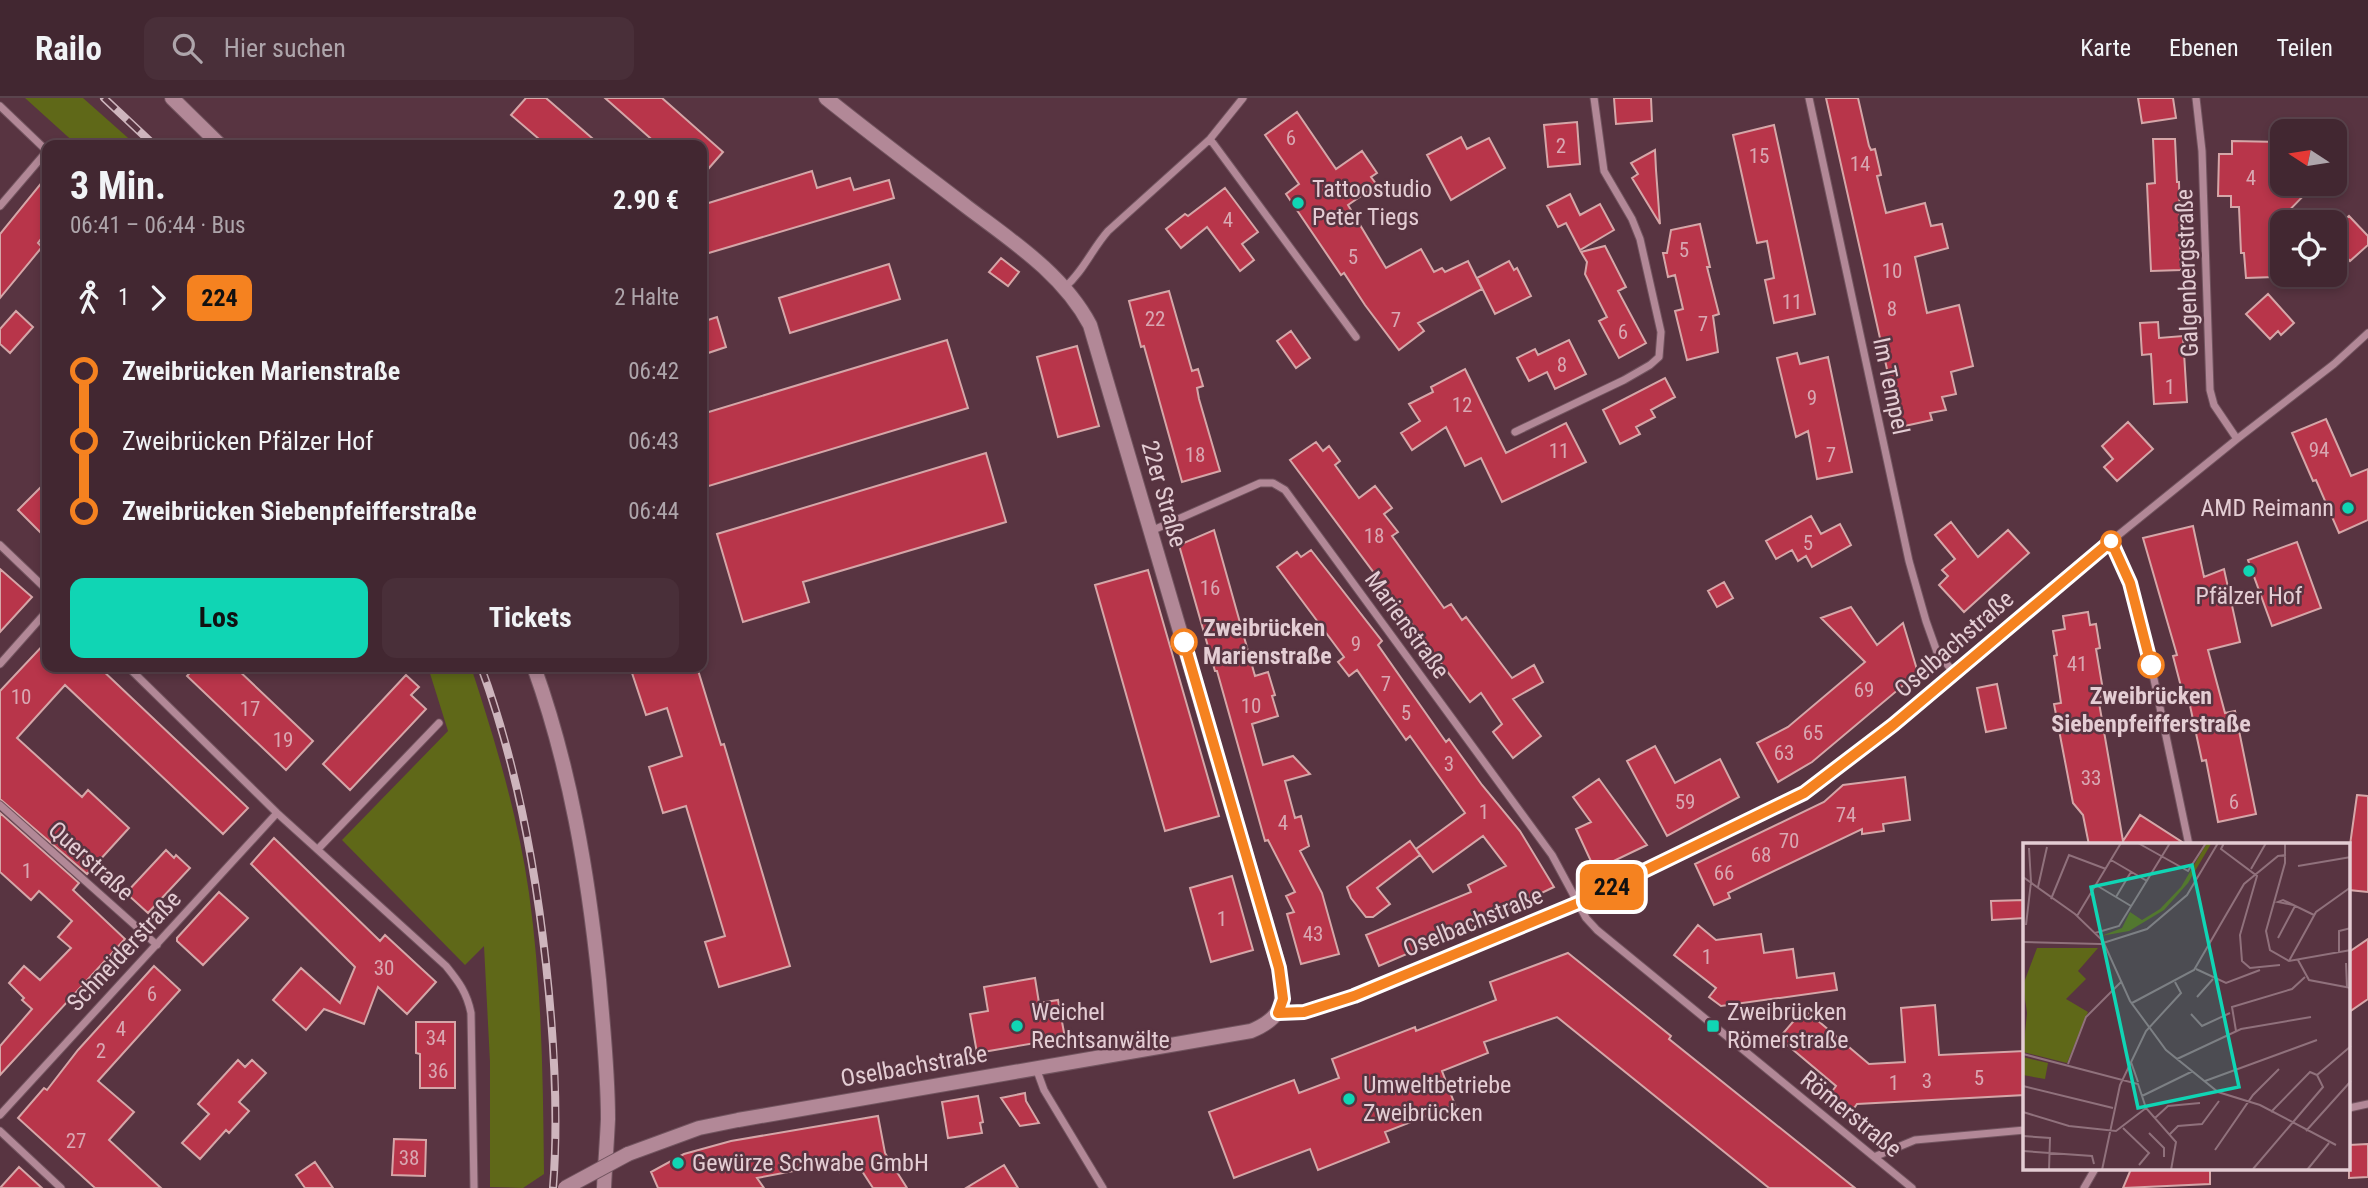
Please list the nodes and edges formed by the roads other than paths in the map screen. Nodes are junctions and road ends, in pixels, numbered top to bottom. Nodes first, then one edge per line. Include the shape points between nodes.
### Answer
1 (173, 98) edge
2 (826, 98) edge
3 (1243, 98) edge
4 (1594, 98) edge
5 (1809, 98) edge
6 (2196, 98) edge
7 (0, 106) edge
8 (1210, 139) junction
9 (215, 140) edge
10 (42, 146) edge
11 (42, 157) edge
12 (0, 206) edge
13 (1065, 287) junction
14 (2368, 333) edge
15 (1356, 337) dead end
16 (1516, 432) dead end
17 (2237, 439) junction
18 (1151, 531) junction
19 (2111, 541) junction
20 (0, 545) edge
21 (42, 585) edge
22 (42, 617) edge
23 (0, 664) edge
24 (133, 672) edge
25 (536, 672) edge
26 (1955, 674) junction
27 (439, 723) dead end
28 (0, 805) edge
29 (277, 813) junction
30 (2189, 843) edge
31 (318, 849) junction
32 (1578, 903) junction
33 (157, 945) junction
34 (1278, 1013) junction
35 (1036, 1069) junction
36 (2368, 1104) edge
37 (2350, 1108) edge
38 (0, 1115) edge
39 (0, 1130) edge
40 (2023, 1130) edge
41 (1874, 1157) junction
42 (2094, 1170) edge
43 (61, 1188) edge
44 (474, 1188) edge
45 (565, 1188) edge
46 (604, 1188) edge
47 (1103, 1188) edge
48 (1912, 1188) edge
49 (2084, 1188) edge

1 - 9 street
2 - 13 street, 22er Straße
3 - 8 street
4 - 16 street via 1604,171 1640,239 1661,332 1659,357 1624,380
5 - 26 street, Im Tempel via 1909,561 1937,652
6 - 17 street, Galgenbergstraße via 2210,390 2214,405
7 - 10 street
8 - 13 street via 1108,231
8 - 15 street
11 - 12 street
13 - 18 street, 22er Straße via 1094,336
14 - 17 street, Oselbachstraße
17 - 19 street, Oselbachstraße
18 - 32 street, Marienstraße via 1260,483 1273,483 1285,490 1552,855
18 - 34 street, 22er Straße via 1279,968 1283,999
19 - 26 street, Oselbachstraße
19 - 30 street via 2130,583
20 - 21 street
22 - 23 street
24 - 29 street
25 - 46 street via 573,802 593,925 608,1119
26 - 32 street, Oselbachstraße via 1804,793
27 - 31 street
28 - 33 street, Querstraße
29 - 31 street
29 - 33 street, Schneiderstraße
31 - 44 street via 446,966 468,997
32 - 34 street, Oselbachstraße via 1354,996 1304,1012
32 - 41 street, Römerstraße via 1606,938
33 - 38 street, Schneiderstraße
34 - 35 street, Oselbachstraße via 1269,1024 1251,1031
35 - 45 street, Oselbachstraße, bridge via 699,1128 628,1154
35 - 47 street
36 - 37 street
39 - 43 street
40 - 41 street via 1915,1140
41 - 48 street, Römerstraße
42 - 49 street

